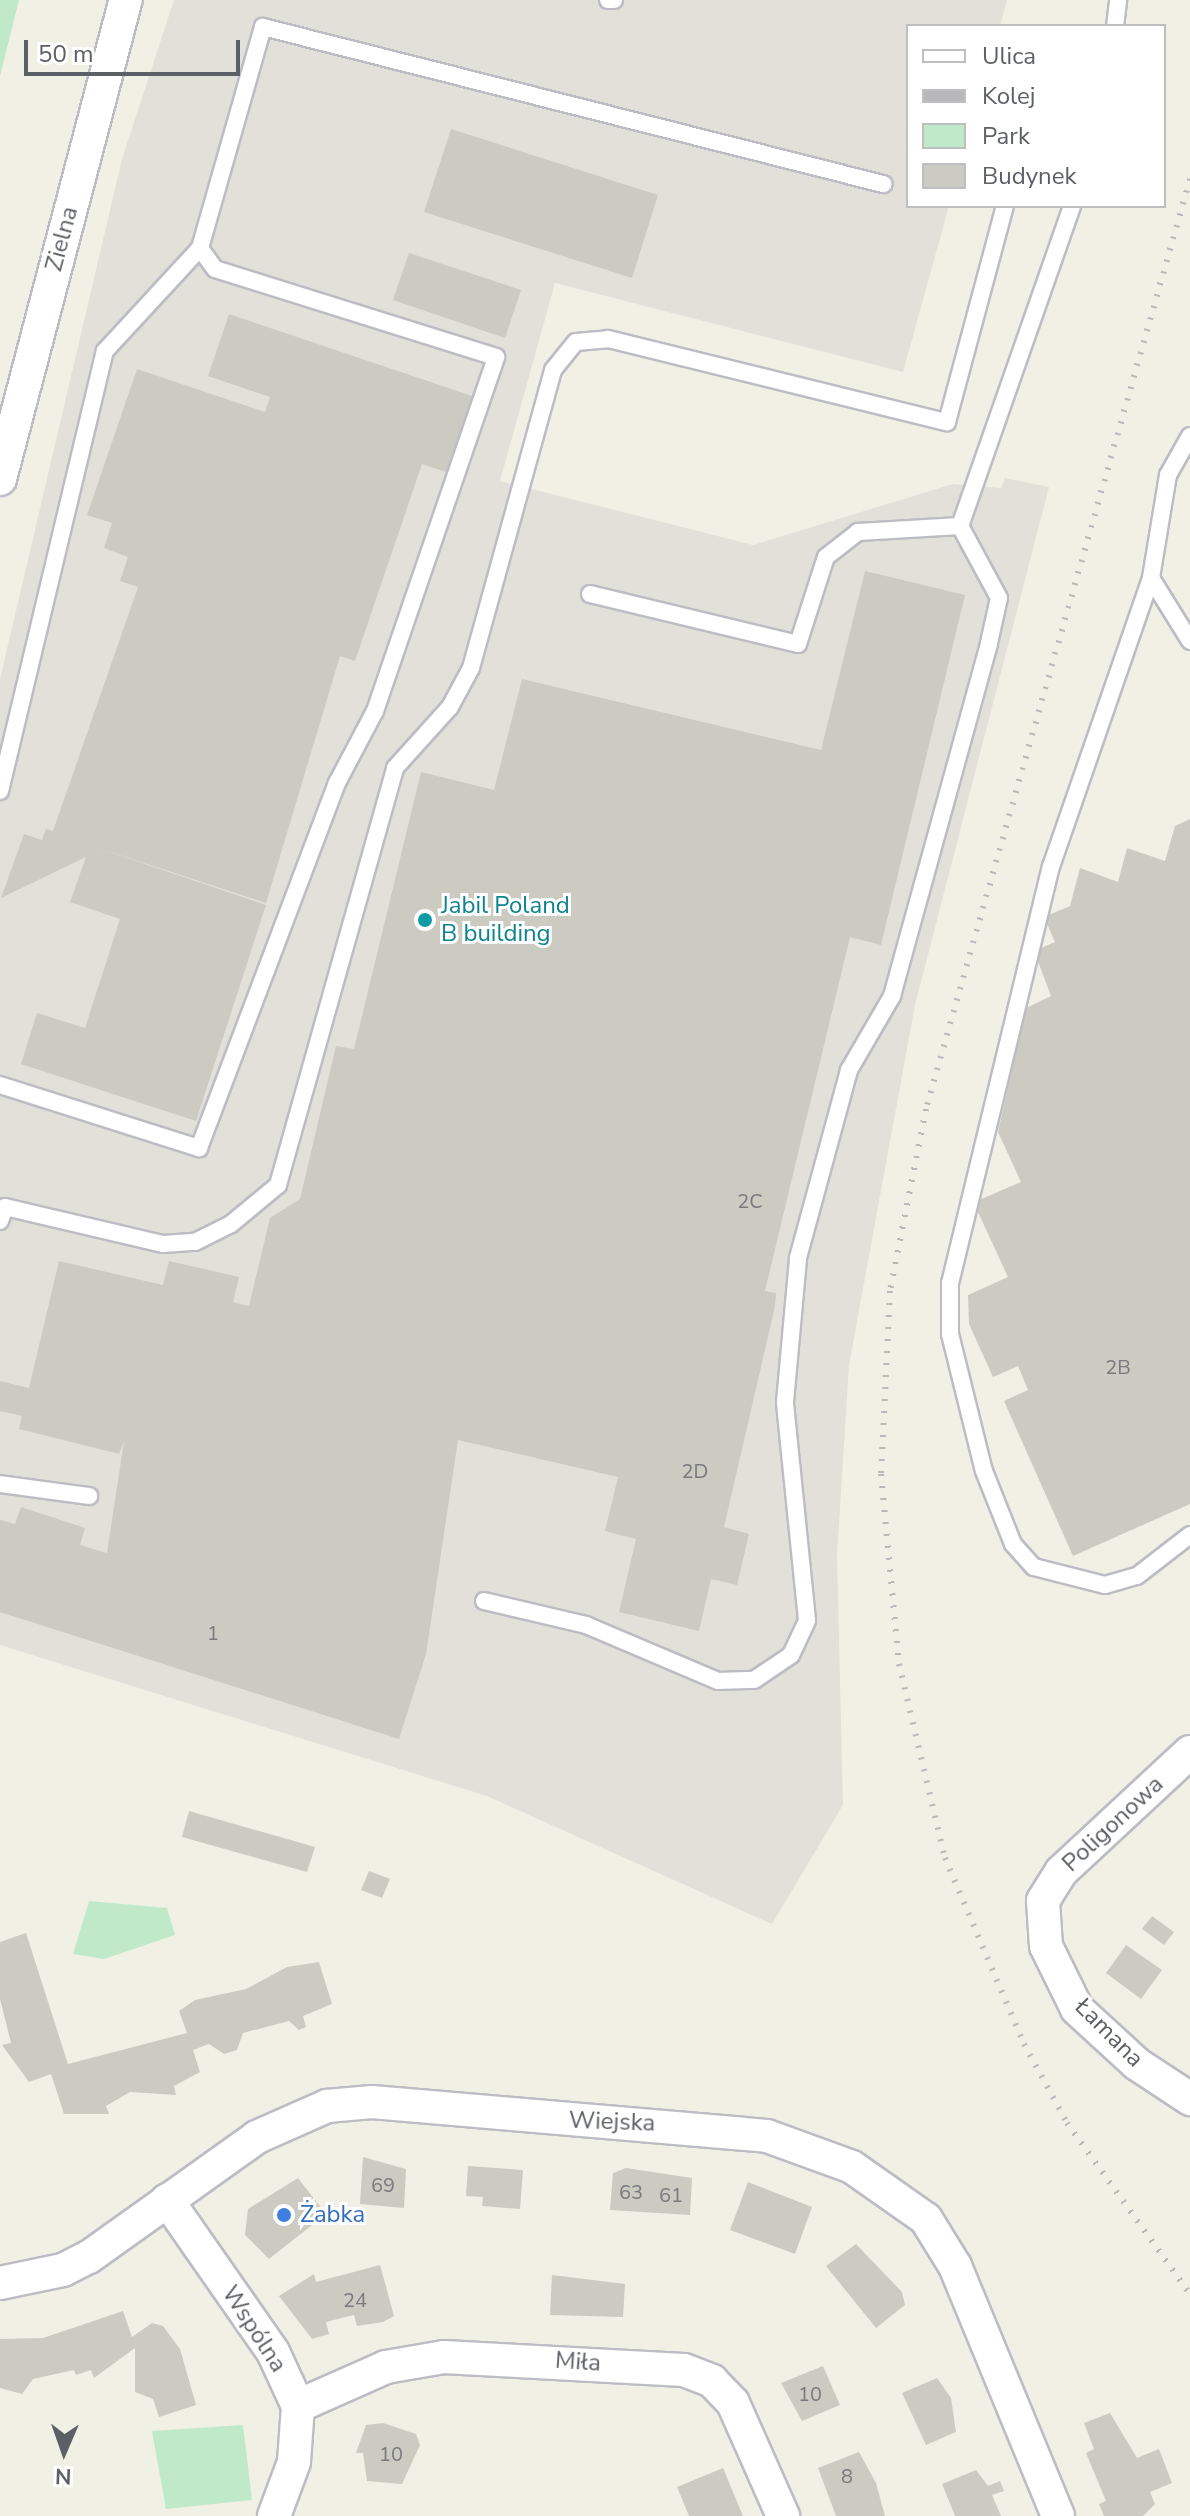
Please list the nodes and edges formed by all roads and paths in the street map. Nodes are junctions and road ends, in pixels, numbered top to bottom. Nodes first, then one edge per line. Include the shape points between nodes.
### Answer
1 (126, 0) edge
2 (1118, 0) edge
3 (1110, 24) edge
4 (883, 184) dead end
5 (1004, 208) edge
6 (1071, 208) edge
7 (200, 248) junction
8 (1190, 436) edge
9 (0, 479) edge
10 (960, 526) junction
11 (1151, 578) junction
12 (590, 594) dead end
13 (1190, 641) edge
14 (0, 791) edge
15 (0, 1085) edge
16 (0, 1221) edge
17 (0, 1484) edge
18 (89, 1496) dead end
19 (1190, 1535) edge
20 (484, 1601) dead end
21 (1190, 1752) edge
22 (1043, 1901) joint
23 (1190, 2099) edge
24 (167, 2200) junction
25 (0, 2283) edge
26 (298, 2406) junction
27 (274, 2516) edge
28 (783, 2516) edge
29 (1058, 2516) edge

1 - 9 street, Zielna
2 - 3 lane
4 - 7 lane via 263,27
5 - 16 lane via 947,422 608,339 576,342 553,370 471,668 450,707 395,768 278,1185 231,1224 195,1242 163,1244 5,1207
6 - 10 lane
7 - 14 lane via 105,351
7 - 15 lane via 215,269 496,357 375,711 337,783 199,1148
8 - 11 lane via 1168,475
10 - 12 lane via 858,532 826,557 798,644
10 - 20 lane via 999,598 892,996 849,1070 798,1258 785,1402 807,1620 791,1655 779,1664 754,1680 718,1681 586,1625
11 - 13 lane
11 - 19 lane via 1051,866 950,1283 950,1334 984,1471 1013,1544 1034,1567 1105,1585 1137,1576
17 - 18 lane
21 - 22 street, Poligonowa via 1061,1872
22 - 23 street, Łamana via 1046,1946 1077,2009 1137,2064
24 - 25 street, Wiejska via 63,2270
24 - 26 street, Wspólna via 273,2352
24 - 29 street, Wiejska via 289,2118 359,2102 708,2126 803,2147 884,2184 926,2219 955,2266
26 - 27 street, Wspólna via 294,2462
26 - 28 street, Miła via 386,2367 444,2357 684,2370 712,2381 733,2403

